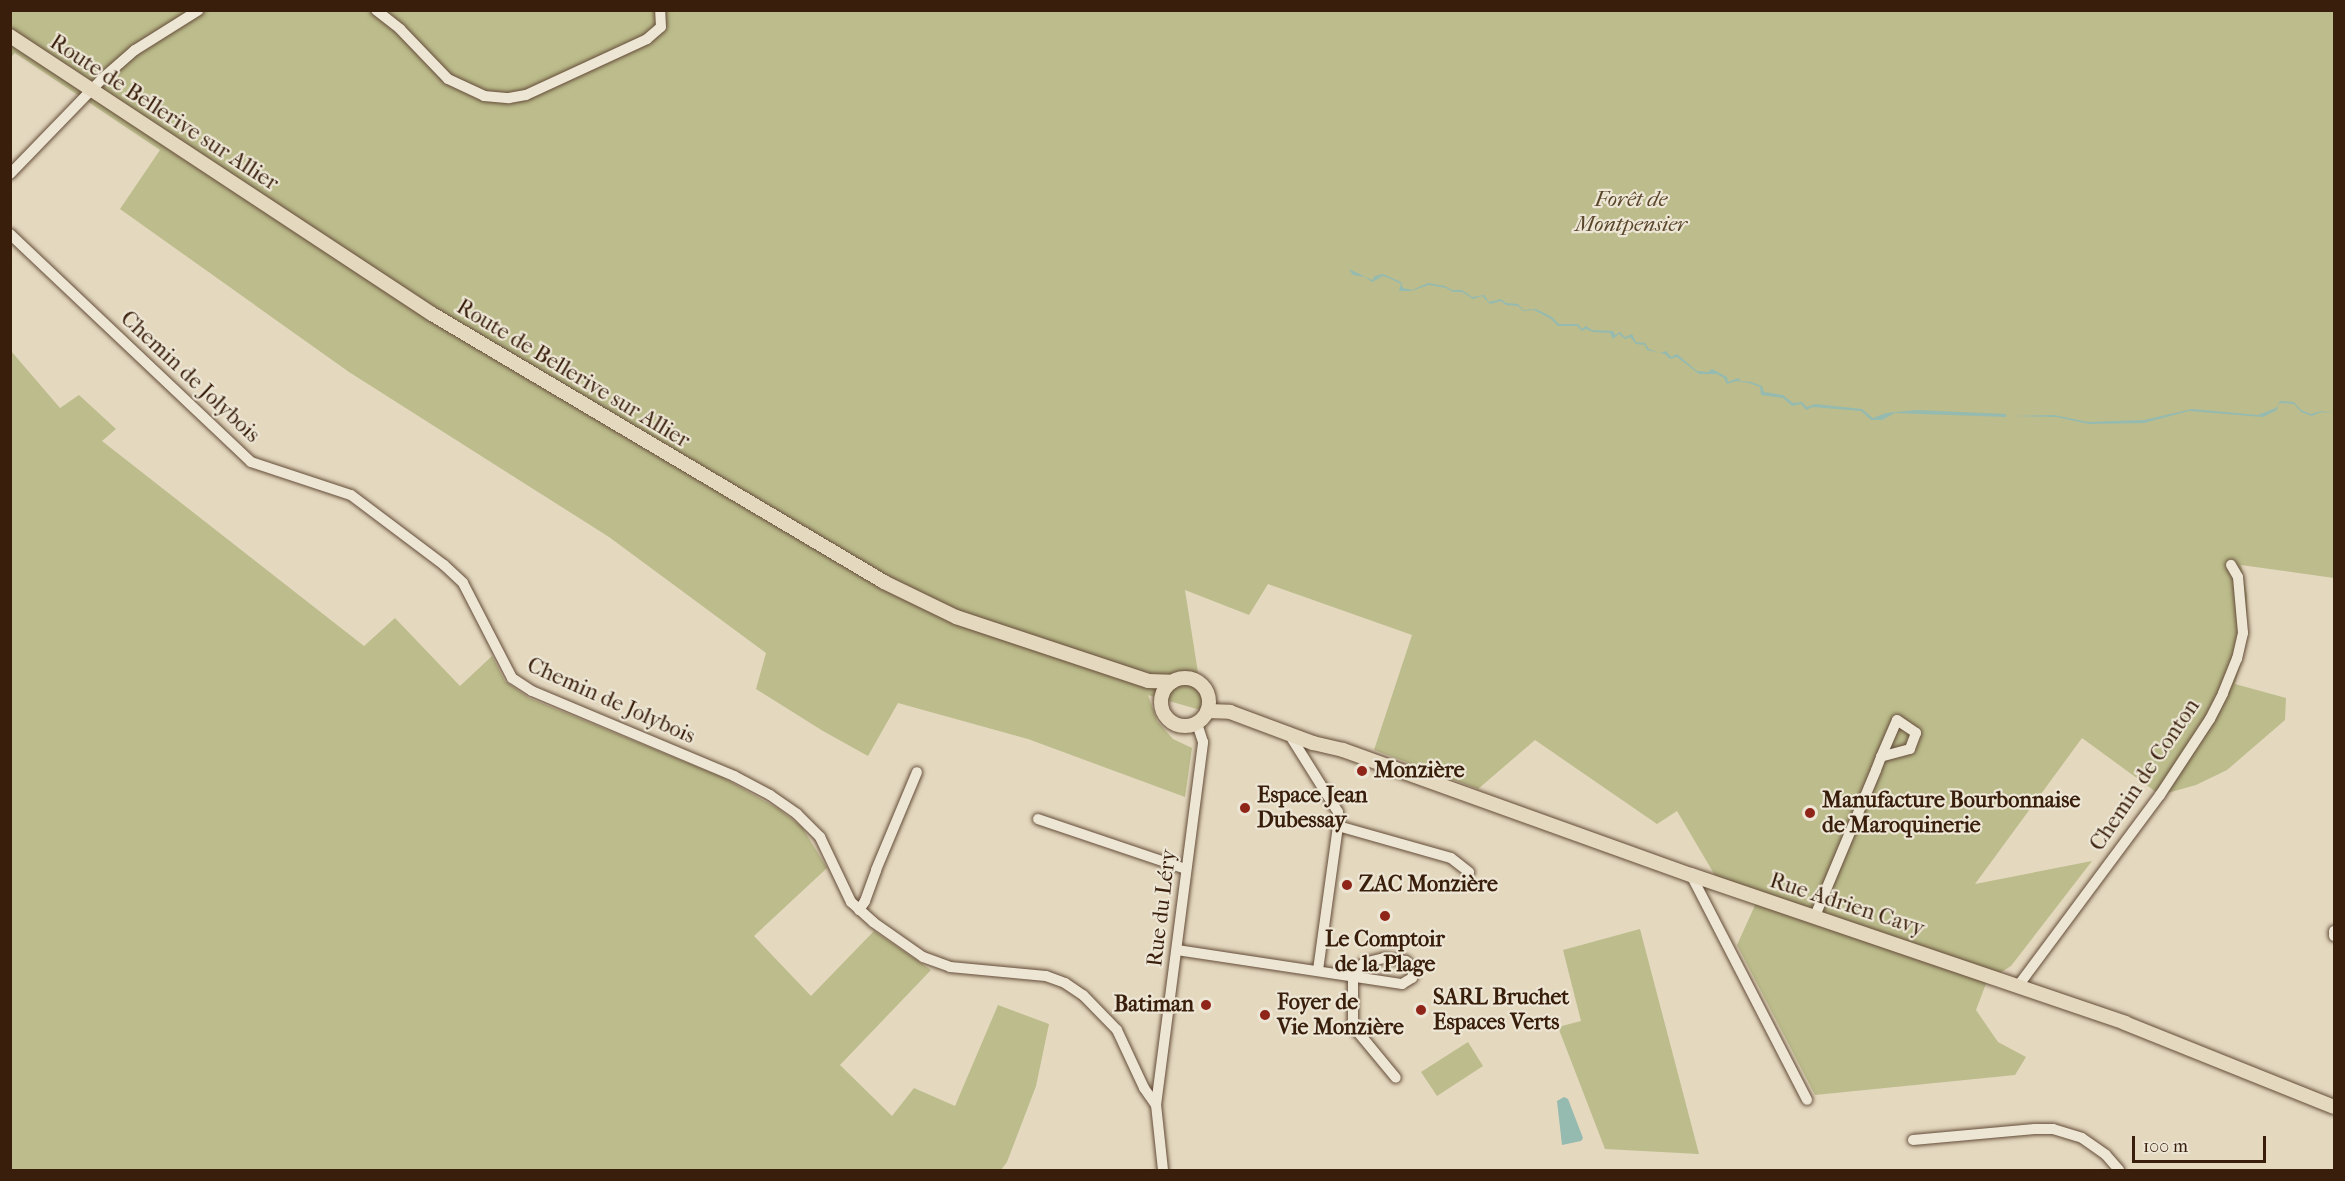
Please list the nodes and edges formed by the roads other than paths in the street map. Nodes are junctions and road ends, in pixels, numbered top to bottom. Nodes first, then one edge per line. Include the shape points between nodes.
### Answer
1 (199, 10) edge
2 (376, 10) edge
3 (660, 10) edge
4 (10, 36) edge
5 (91, 90) junction
6 (10, 174) edge
7 (10, 234) edge
8 (2231, 565) dead end
9 (1148, 681) junction
10 (1172, 682) junction
11 (1207, 694) junction
12 (1161, 696) junction
13 (1207, 711) junction
14 (1197, 723) junction
15 (1289, 734) junction
16 (1313, 743) junction
17 (1343, 750) junction
18 (1881, 757) dead end
19 (1305, 758) junction
20 (916, 772) dead end
21 (1038, 819) dead end
22 (1338, 826) junction
23 (1186, 869) junction
24 (1468, 872) dead end
25 (1691, 875) junction
26 (859, 910) junction
27 (1815, 916) junction
28 (2334, 931) edge
29 (2334, 936) edge
30 (1177, 950) junction
31 (1318, 970) junction
32 (1353, 976) junction
33 (2018, 986) junction
34 (1396, 1078) dead end
35 (1807, 1100) dead end
36 (1156, 1105) junction
37 (2334, 1107) edge
38 (1913, 1140) dead end
39 (1163, 1170) edge
40 (2119, 1170) edge

1 - 5 street via 135,50
2 - 3 street via 448,79 484,96 509,98 526,95 647,39 661,27
4 - 5 main road, Route de Bellerive sur Allier
5 - 6 street
5 - 9 main road, Route de Bellerive sur Allier via 432,314 884,582 956,617
7 - 26 street, Chemin de Jolybois via 251,462 351,495 444,565 463,583 512,678 532,692 734,776 797,814 820,837 844,891
8 - 33 street, Chemin de Conton via 2238,577 2243,633 2237,659 2210,719 2160,795
9 - 10 main road, Route de Bellerive sur Allier
9 - 12 main road
10 - 11 main road via 1187,678
10 - 12 main road
11 - 13 main road
11 - 17 main road, Rue Adrien Cavy via 1223,704
12 - 14 main road via 1162,712 1167,718 1181,726
13 - 14 main road
13 - 15 main road, Rue Adrien Cavy via 1230,712
14 - 23 street, Rue du Léry via 1203,742
15 - 16 main road, Rue Adrien Cavy
15 - 19 street
16 - 17 main road, Rue Adrien Cavy
16 - 19 street
17 - 25 main road, Rue Adrien Cavy
18 - 27 street
19 - 22 street via 1338,812
20 - 26 street
21 - 23 street
22 - 24 street via 1451,858
22 - 31 street
23 - 30 street, Rue du Léry
25 - 27 main road, Rue Adrien Cavy
25 - 35 street
26 - 36 street, Chemin de Jolybois via 933,962 953,968 1046,976 1065,983 1090,1001 1117,1030
27 - 33 main road, Rue Adrien Cavy
28 - 29 street
30 - 31 street
30 - 36 street, Rue du Léry
31 - 32 street
32 - 32 street via 1402,984 1412,978 1414,970 1406,961 1384,958 1364,963
32 - 34 street via 1353,1026
33 - 37 main road, Rue Adrien Cavy via 2125,1023
36 - 39 street, Rue du Léry
38 - 40 street via 2053,1130 2082,1138

